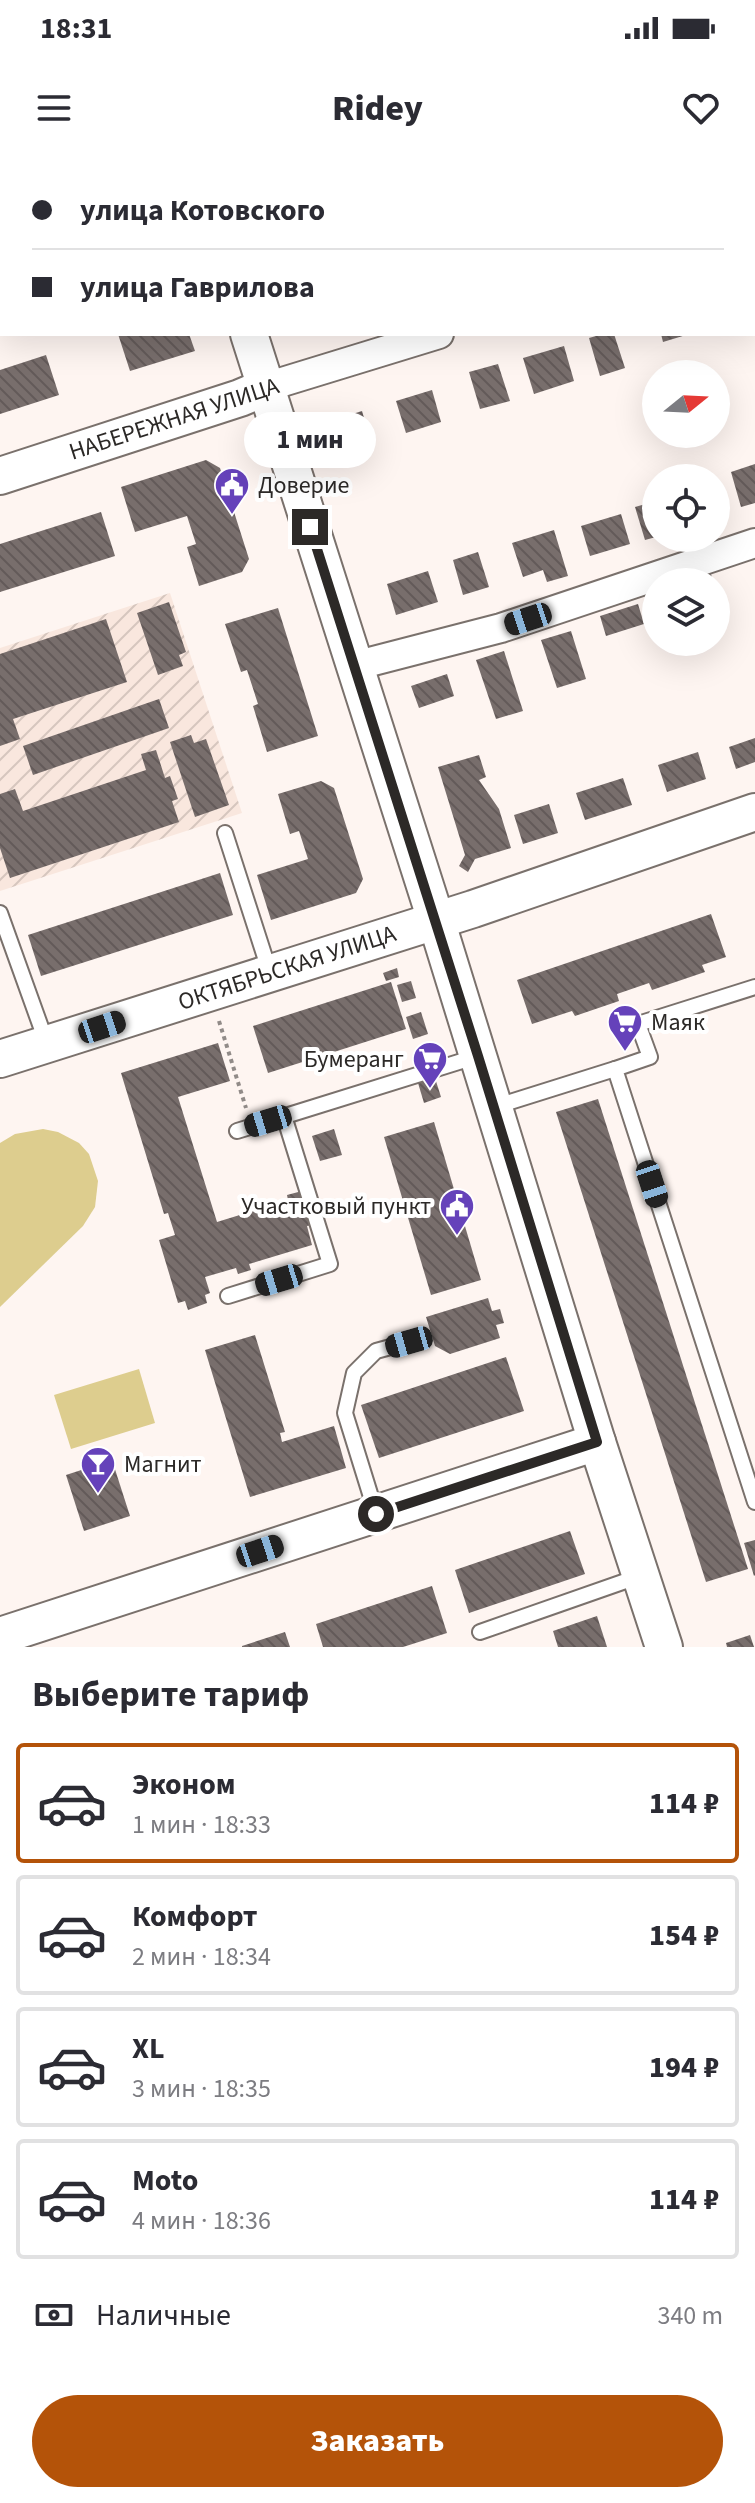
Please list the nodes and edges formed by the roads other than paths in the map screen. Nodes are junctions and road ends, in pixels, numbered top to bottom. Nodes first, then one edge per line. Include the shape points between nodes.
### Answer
1 (250, 336) edge
2 (432, 336) edge
3 (266, 387) junction
4 (0, 476) edge
5 (755, 543) edge
6 (354, 666) junction
7 (755, 812) edge
8 (225, 833) dead end
9 (0, 913) edge
10 (436, 920) junction
11 (270, 973) junction
12 (755, 987) edge
13 (47, 1044) junction
14 (478, 1056) junction
15 (0, 1059) edge
16 (615, 1069) junction
17 (494, 1107) junction
18 (284, 1116) junction
19 (244, 1128) road end
20 (228, 1296) dead end
21 (409, 1342) dead end
22 (597, 1442) junction
23 (755, 1502) edge
24 (376, 1514) junction
25 (641, 1576) junction
26 (480, 1632) dead end
27 (0, 1636) edge
28 (664, 1647) edge

1 - 3 street
2 - 3 street, НАБЕРЕЖНАЯ УЛИЦА
3 - 4 street, НАБЕРЕЖНАЯ УЛИЦА
3 - 6 street
5 - 6 street via 501,628
6 - 10 street
7 - 10 street, ОКТЯБРЬСКАЯ УЛИЦА
8 - 11 lane
9 - 13 lane
10 - 11 street, ОКТЯБРЬСКАЯ УЛИЦА
10 - 14 street
11 - 13 street, ОКТЯБРЬСКАЯ УЛИЦА
12 - 16 lane via 638,1024 650,1057
13 - 15 street, ОКТЯБРЬСКАЯ УЛИЦА
14 - 17 street
14 - 18 lane
16 - 17 lane
16 - 23 lane
17 - 22 street
18 - 19 lane
18 - 20 lane via 330,1264
21 - 24 lane via 376,1351 354,1373 345,1413
22 - 24 street
22 - 25 street
24 - 27 street
25 - 26 lane
25 - 28 street

